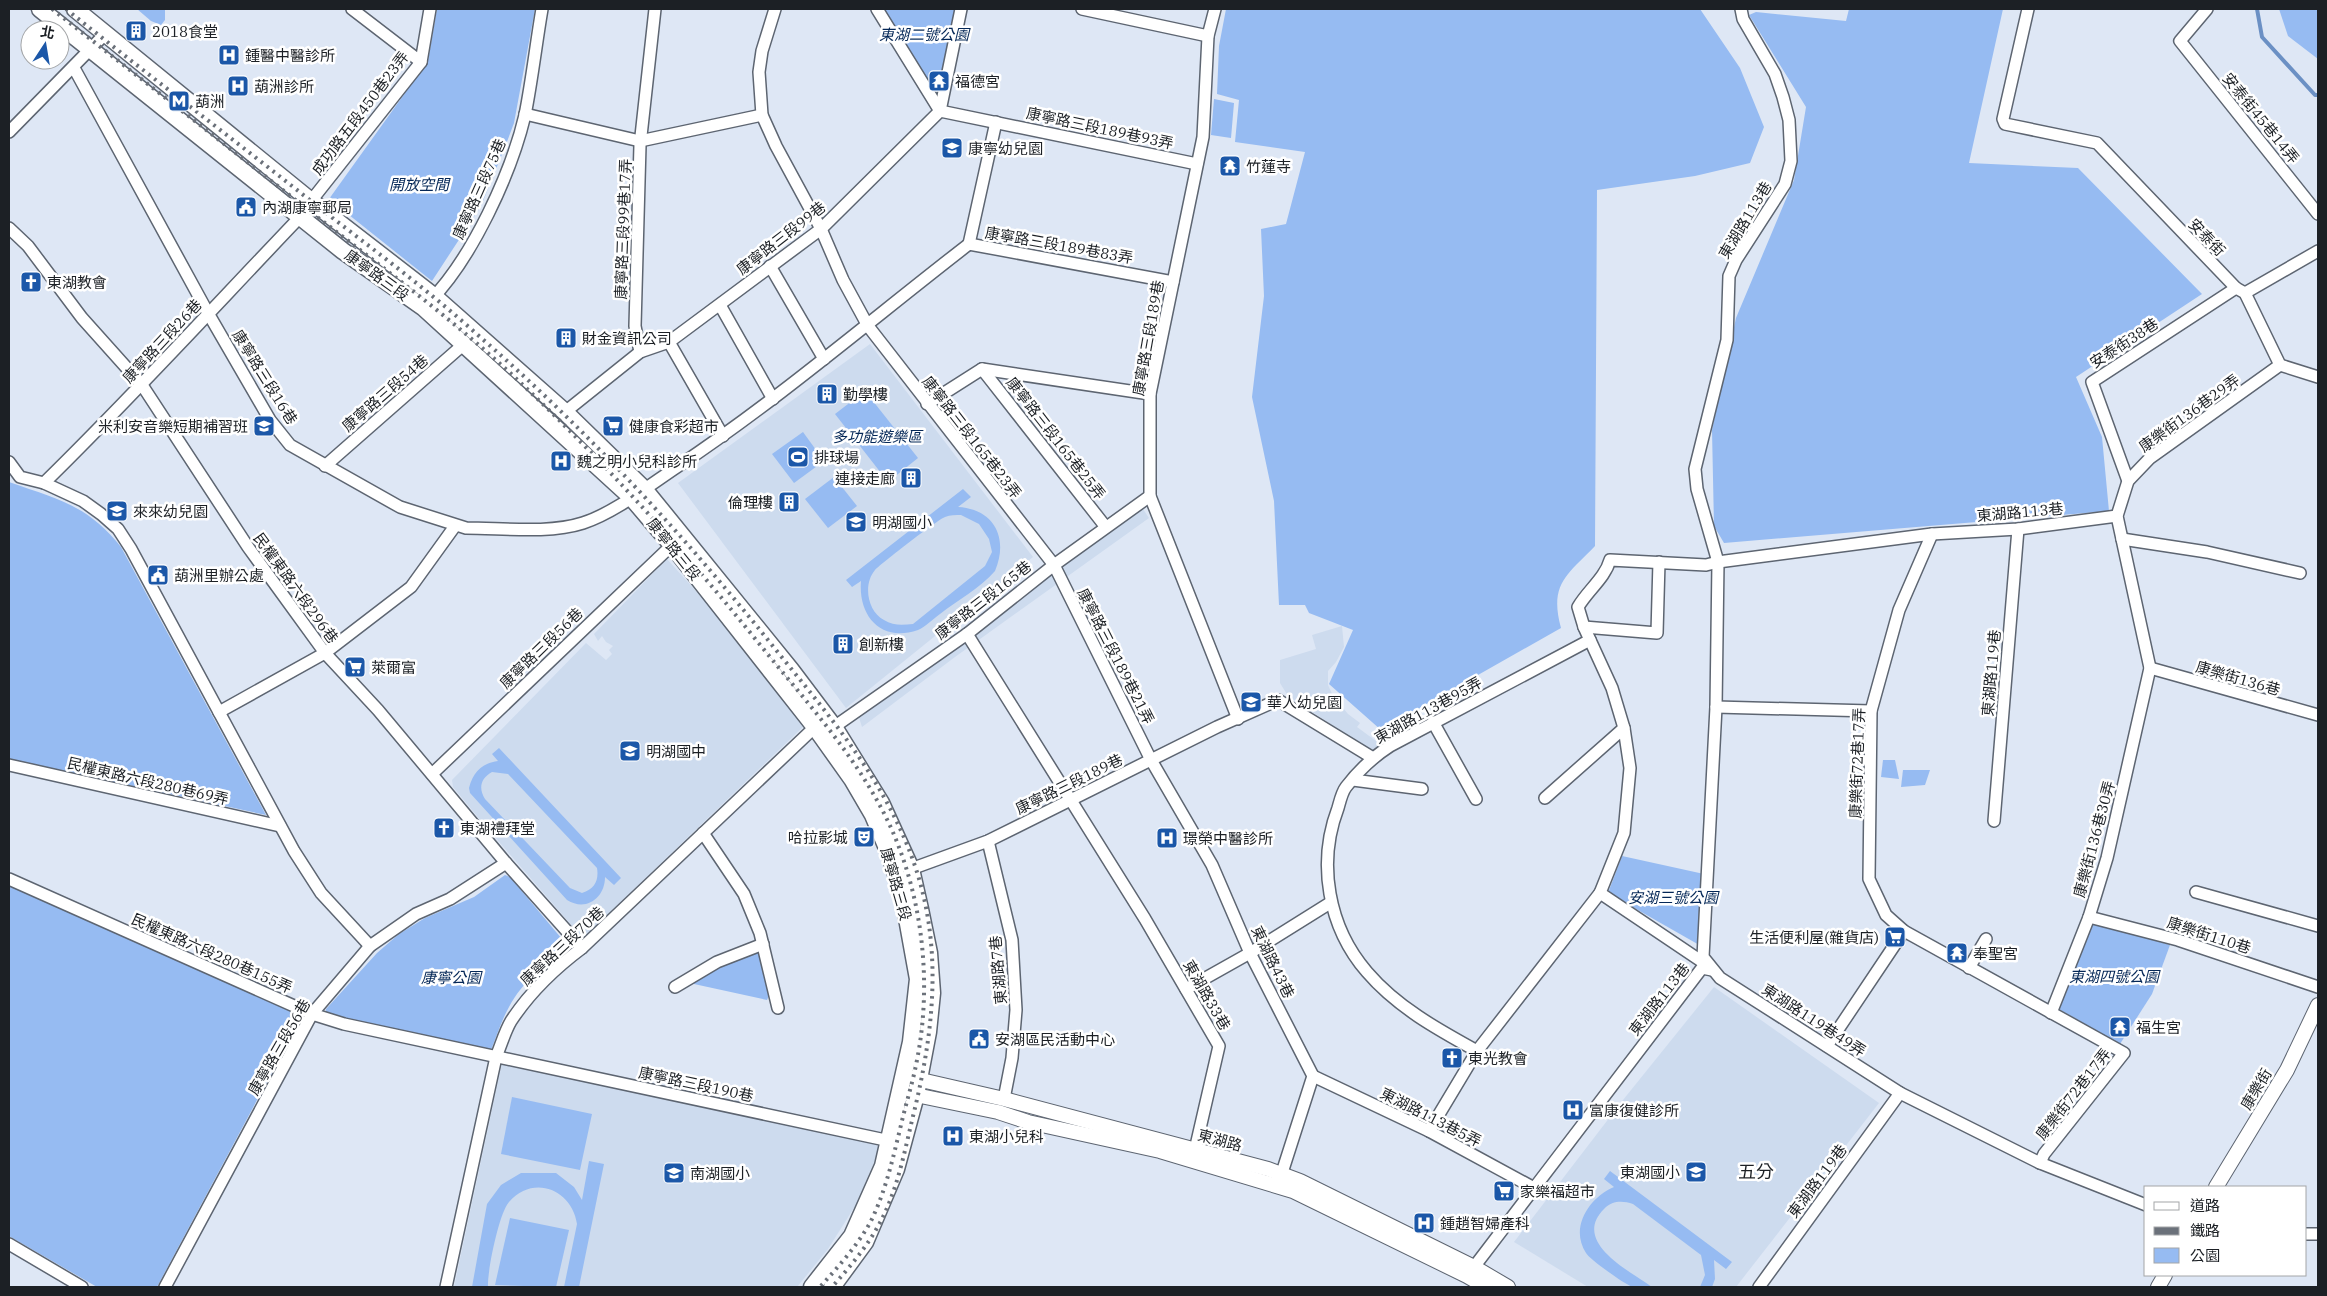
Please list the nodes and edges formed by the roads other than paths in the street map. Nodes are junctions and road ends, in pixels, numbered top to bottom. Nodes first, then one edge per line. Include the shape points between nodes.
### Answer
1 (40, 9) edge
2 (75, 9) edge
3 (352, 9) edge
4 (430, 9) edge
5 (542, 9) edge
6 (655, 9) edge
7 (775, 9) edge
8 (878, 9) edge
9 (961, 9) edge
10 (1082, 9) edge
11 (1215, 9) edge
12 (2028, 9) edge
13 (2207, 9) edge
14 (1742, 14) edge
15 (106, 33) junction
16 (1208, 36) junction
17 (90, 50) junction
18 (421, 62) junction
19 (74, 68) junction
20 (940, 111) junction
21 (525, 114) junction
22 (762, 115) junction
23 (996, 122) junction
24 (11, 126) edge
25 (640, 141) junction
26 (1198, 164) junction
27 (312, 201) junction
28 (2318, 214) edge
29 (300, 217) junction
30 (9, 228) edge
31 (821, 229) junction
32 (969, 244) junction
33 (2318, 251) edge
34 (770, 266) junction
35 (1173, 282) junction
36 (2240, 291) junction
37 (429, 303) junction
38 (720, 305) junction
39 (208, 313) junction
40 (868, 326) junction
41 (669, 342) junction
42 (464, 344) junction
43 (640, 352) junction
44 (824, 359) junction
45 (2280, 365) junction
46 (982, 369) junction
47 (2318, 376) edge
48 (142, 385) junction
49 (1150, 394) junction
50 (773, 399) junction
51 (927, 404) junction
52 (565, 412) junction
53 (723, 436) junction
54 (9, 462) edge
55 (326, 466) junction
56 (2128, 481) junction
57 (44, 483) junction
58 (637, 493) junction
59 (1150, 496) junction
60 (2117, 516) junction
61 (455, 526) junction
62 (1105, 526) junction
63 (2018, 529) junction
64 (1932, 534) junction
65 (2122, 539) junction
66 (672, 545) junction
67 (1659, 562) junction
68 (1718, 562) junction
69 (1054, 565) junction
70 (2300, 573) dead end
71 (1584, 627) junction
72 (967, 634) junction
73 (1590, 640) junction
74 (325, 653) junction
75 (2150, 668) junction
76 (1716, 707) junction
77 (1871, 711) junction
78 (219, 712) junction
79 (2318, 715) edge
80 (1238, 719) junction
81 (1433, 722) junction
82 (815, 727) junction
83 (834, 727) junction
84 (1624, 728) junction
85 (1373, 758) junction
86 (1151, 760) junction
87 (9, 765) edge
88 (432, 774) junction
89 (1353, 780) junction
90 (1422, 789) dead end
91 (1546, 798) dead end
92 (1476, 799) dead end
93 (1070, 800) junction
94 (1994, 821) dead end
95 (280, 826) junction
96 (703, 833) junction
97 (988, 841) junction
98 (506, 863) junction
99 (910, 870) junction
100 (9, 879) edge
101 (2196, 892) dead end
102 (1600, 893) junction
103 (1330, 903) junction
104 (2089, 917) junction
105 (2318, 926) edge
106 (1904, 931) junction
107 (1986, 939) dead end
108 (763, 944) junction
109 (370, 946) junction
110 (582, 948) junction
111 (1250, 953) junction
112 (1969, 968) junction
113 (1714, 970) junction
114 (675, 987) dead end
115 (2318, 987) edge
116 (1186, 989) junction
117 (2318, 1005) edge
118 (778, 1008) dead end
119 (2051, 1012) junction
120 (312, 1014) junction
121 (1827, 1046) junction
122 (1477, 1051) junction
123 (496, 1057) junction
124 (1312, 1078) junction
125 (909, 1085) junction
126 (1900, 1093) junction
127 (1004, 1099) junction
128 (1429, 1131) junction
129 (890, 1141) junction
130 (1195, 1150) junction
131 (2040, 1163) junction
132 (1280, 1180) junction
133 (2217, 1186) edge
134 (1534, 1188) junction
135 (2144, 1204) edge
136 (9, 1244) edge
137 (1474, 1267) junction
138 (2164, 1276) edge
139 (82, 1287) edge
140 (165, 1287) edge
141 (446, 1287) edge
142 (812, 1287) edge
143 (832, 1287) edge
144 (1486, 1287) edge
145 (1508, 1287) edge
146 (1759, 1287) edge
147 (2158, 1287) edge

1 - 17 main road, 康寧路三段
2 - 15 main road, 康寧路三段
3 - 18 street
4 - 18 street, 成功路五段450巷23弄
5 - 21 street, 康寧路三段75巷
6 - 25 street
7 - 22 street via 762,50 759,72
8 - 20 street
9 - 20 street
10 - 16 street
11 - 16 street, 康寧路三段189巷
12 - 36 street, 安泰街 via 2003,118 2005,124 2097,143
13 - 28 street, 安泰街45巷14弄 via 2180,41
14 - 68 street, 東湖路113巷 via 1783,97 1789,120 1791,161 1785,184 1736,260 1730,276 1727,340 1695,469 1697,489
15 - 17 street
15 - 27 main road, 康寧路三段
16 - 26 street, 康寧路三段189巷 via 1203,136
17 - 19 street
17 - 29 main road, 康寧路三段
18 - 27 street, 成功路五段450巷23弄
19 - 24 street
19 - 39 street, 康寧路三段16巷
20 - 23 street, 康寧路三段189巷93弄
20 - 31 street, 康寧路三段99巷
21 - 25 street
21 - 37 street, 康寧路三段75巷 via 515,150 491,205 466,254
22 - 25 street, 康寧路三段99巷17弄
22 - 31 street, 康寧路三段165巷23弄
23 - 26 street, 康寧路三段189巷93弄
23 - 32 street
25 - 43 street, 康寧路三段99巷17弄 via 635,326
26 - 35 street, 康寧路三段189巷
27 - 37 main road, 康寧路三段
29 - 37 main road, 康寧路三段 via 343,251
29 - 39 street, 康寧路三段26巷
30 - 48 street, 民權東路六段296巷 via 28,246 82,318
31 - 34 street, 康寧路三段99巷
31 - 40 street, 康寧路三段165巷23弄
32 - 35 street, 康寧路三段189巷83弄
32 - 40 street, 康寧路三段16巷
33 - 36 street
34 - 38 street, 康寧路三段99巷
34 - 44 street
35 - 49 street, 康寧路三段189巷
36 - 45 street, 安泰街
36 - 56 street, 安泰街38巷 via 2092,382
37 - 42 main road, 康寧路三段
37 - 52 main road, 康寧路三段
38 - 41 street, 康寧路三段99巷
38 - 50 street
39 - 48 street, 康寧路三段26巷
39 - 55 street, 康寧路三段16巷 via 270,420 290,445
40 - 44 street, 康寧路三段16巷
40 - 51 street, 康寧路三段165巷23弄
41 - 43 street, 康寧路三段99巷
41 - 53 street
42 - 55 street, 康寧路三段54巷
42 - 58 main road, 康寧路三段
43 - 52 street, 康寧路三段99巷
44 - 50 street, 康寧路三段16巷
45 - 47 street
45 - 56 street, 康樂街136巷29弄 via 2150,458
46 - 49 street
46 - 51 street
46 - 62 street, 康寧路三段165巷25弄
48 - 57 street, 康寧路三段26巷
48 - 74 street, 民權東路六段296巷 via 248,547
49 - 59 street, 康寧路三段189巷
50 - 53 street, 康寧路三段16巷
51 - 69 street, 康寧路三段165巷23弄
52 - 58 main road, 康寧路三段
53 - 58 street, 康寧路三段16巷
54 - 57 street via 20,477
55 - 61 street, 康寧路三段16巷 via 400,507
56 - 60 street, 康樂街136巷29弄
57 - 78 street via 83,501 118,528
58 - 61 street, 康寧路三段16巷 via 609,512 583,523 556,528
58 - 66 main road, 康寧路三段
58 - 83 main road, 康寧路三段 via 791,670
59 - 62 street, 康寧路三段165巷
59 - 80 street, 康寧路三段189巷
60 - 63 street, 東湖路113巷
60 - 65 street, 康樂街136巷29弄
61 - 74 street via 412,587
62 - 69 street, 康寧路三段165巷
63 - 64 street, 東湖路113巷
63 - 94 street, 東湖路119巷
64 - 68 street, 東湖路113巷
64 - 77 street, 康樂街72巷17弄 via 1899,610
65 - 70 street via 2207,552
65 - 75 street, 康樂街136巷29弄
66 - 82 main road, 康寧路三段
66 - 88 street, 康寧路三段56巷
67 - 68 street via 1706,565
67 - 71 street via 1610,560 1607,570 1578,606
67 - 71 street via 1657,633
68 - 76 street, 東湖路113巷
69 - 72 street, 康寧路三段165巷
69 - 86 street, 康寧路三段189巷21弄
71 - 73 street
72 - 83 street, 康寧路三段165巷
72 - 93 street, 東湖路33巷
73 - 81 street, 東湖路113巷95弄
73 - 84 street via 1612,688
74 - 78 street
74 - 88 street, 民權東路六段296巷
75 - 79 street, 康樂街136巷
75 - 104 street, 康樂街136巷30弄 via 2107,858
76 - 77 street
76 - 113 street, 東湖路113巷 via 1703,958
77 - 106 street, 康樂街72巷17弄 via 1869,879 1886,915
78 - 95 street
80 - 85 street, 康寧路三段189巷 via 1278,700
80 - 86 street, 康寧路三段189巷
81 - 85 street, 東湖路113巷95弄
81 - 92 street
82 - 96 street, 康寧路三段70巷
82 - 125 main road, 康寧路三段 via 873,815 903,896 918,978
83 - 99 main road, 康寧路三段 via 881,803
84 - 91 street
84 - 102 street via 1630,768 1624,833
85 - 89 street, 東湖路113巷95弄
86 - 93 street, 康寧路三段189巷
86 - 111 street, 東湖路43巷 via 1212,865
87 - 95 street, 民權東路六段280巷69弄
88 - 98 street, 民權東路六段296巷
89 - 90 street
89 - 103 street, 東湖路113巷95弄 via 1346,788 1328,841
93 - 97 street, 康寧路三段189巷
93 - 116 street, 東湖路33巷
95 - 109 street via 321,892
96 - 108 street via 744,894
96 - 110 street, 康寧路三段70巷
97 - 99 street, 康寧路三段189巷
97 - 127 street, 東湖路7巷 via 1012,940 1016,1010
98 - 109 street, 康寧路三段56巷 via 450,899 416,914
98 - 110 street, 民權東路六段296巷
99 - 125 main road, 康寧路三段 via 929,953 932,993 928,1032
100 - 120 street, 民權東路六段280巷155弄
101 - 105 street
102 - 113 street, 東湖路119巷49弄
102 - 122 street
103 - 111 street
103 - 122 street, 東湖路113巷95弄 via 1348,945 1366,971 1424,1022
104 - 115 street, 康樂街110巷 via 2178,940
104 - 119 street, 康樂街136巷30弄
106 - 112 street, 康樂街72巷17弄
106 - 121 street
107 - 112 street
108 - 114 street via 717,962
108 - 118 street
109 - 120 street, 康寧路三段56巷
110 - 123 street, 康寧路三段70巷 via 536,988 510,1022
111 - 116 street
111 - 124 street, 東湖路43巷
112 - 119 street, 康樂街72巷17弄
113 - 121 street, 東湖路119巷49弄 via 1720,978
113 - 134 street, 東湖路113巷 via 1702,968
116 - 130 street, 東湖路33巷 via 1218,1046
117 - 133 street, 康樂街 via 2287,1070
119 - 131 street, 康樂街72巷17弄 via 2124,1053
120 - 123 street, 民權東路六段280巷155弄 via 352,1026
120 - 140 street, 康寧路三段56巷
121 - 126 street, 東湖路119巷49弄
122 - 128 street
123 - 129 street, 康寧路三段190巷
123 - 141 street, 康寧路三段70巷
124 - 128 street, 東湖路113巷5弄
124 - 132 street
125 - 127 street, 東湖路
125 - 129 main road, 康寧路三段
125 - 132 street, 東湖路 via 1028,1122
125 - 143 main road, 康寧路三段 via 896,1169 865,1242
126 - 131 street, 東湖路119巷49弄
126 - 146 street, 東湖路119巷
127 - 130 street, 東湖路
128 - 134 street, 東湖路113巷5弄
129 - 142 main road, 康寧路三段 via 883,1166 852,1236
130 - 132 street, 東湖路
131 - 135 street, 東湖路119巷49弄
132 - 137 street, 東湖路 via 1308,1185
132 - 144 street, 東湖路
134 - 137 street, 東湖路113巷
136 - 139 street
137 - 145 street, 東湖路
138 - 147 street

